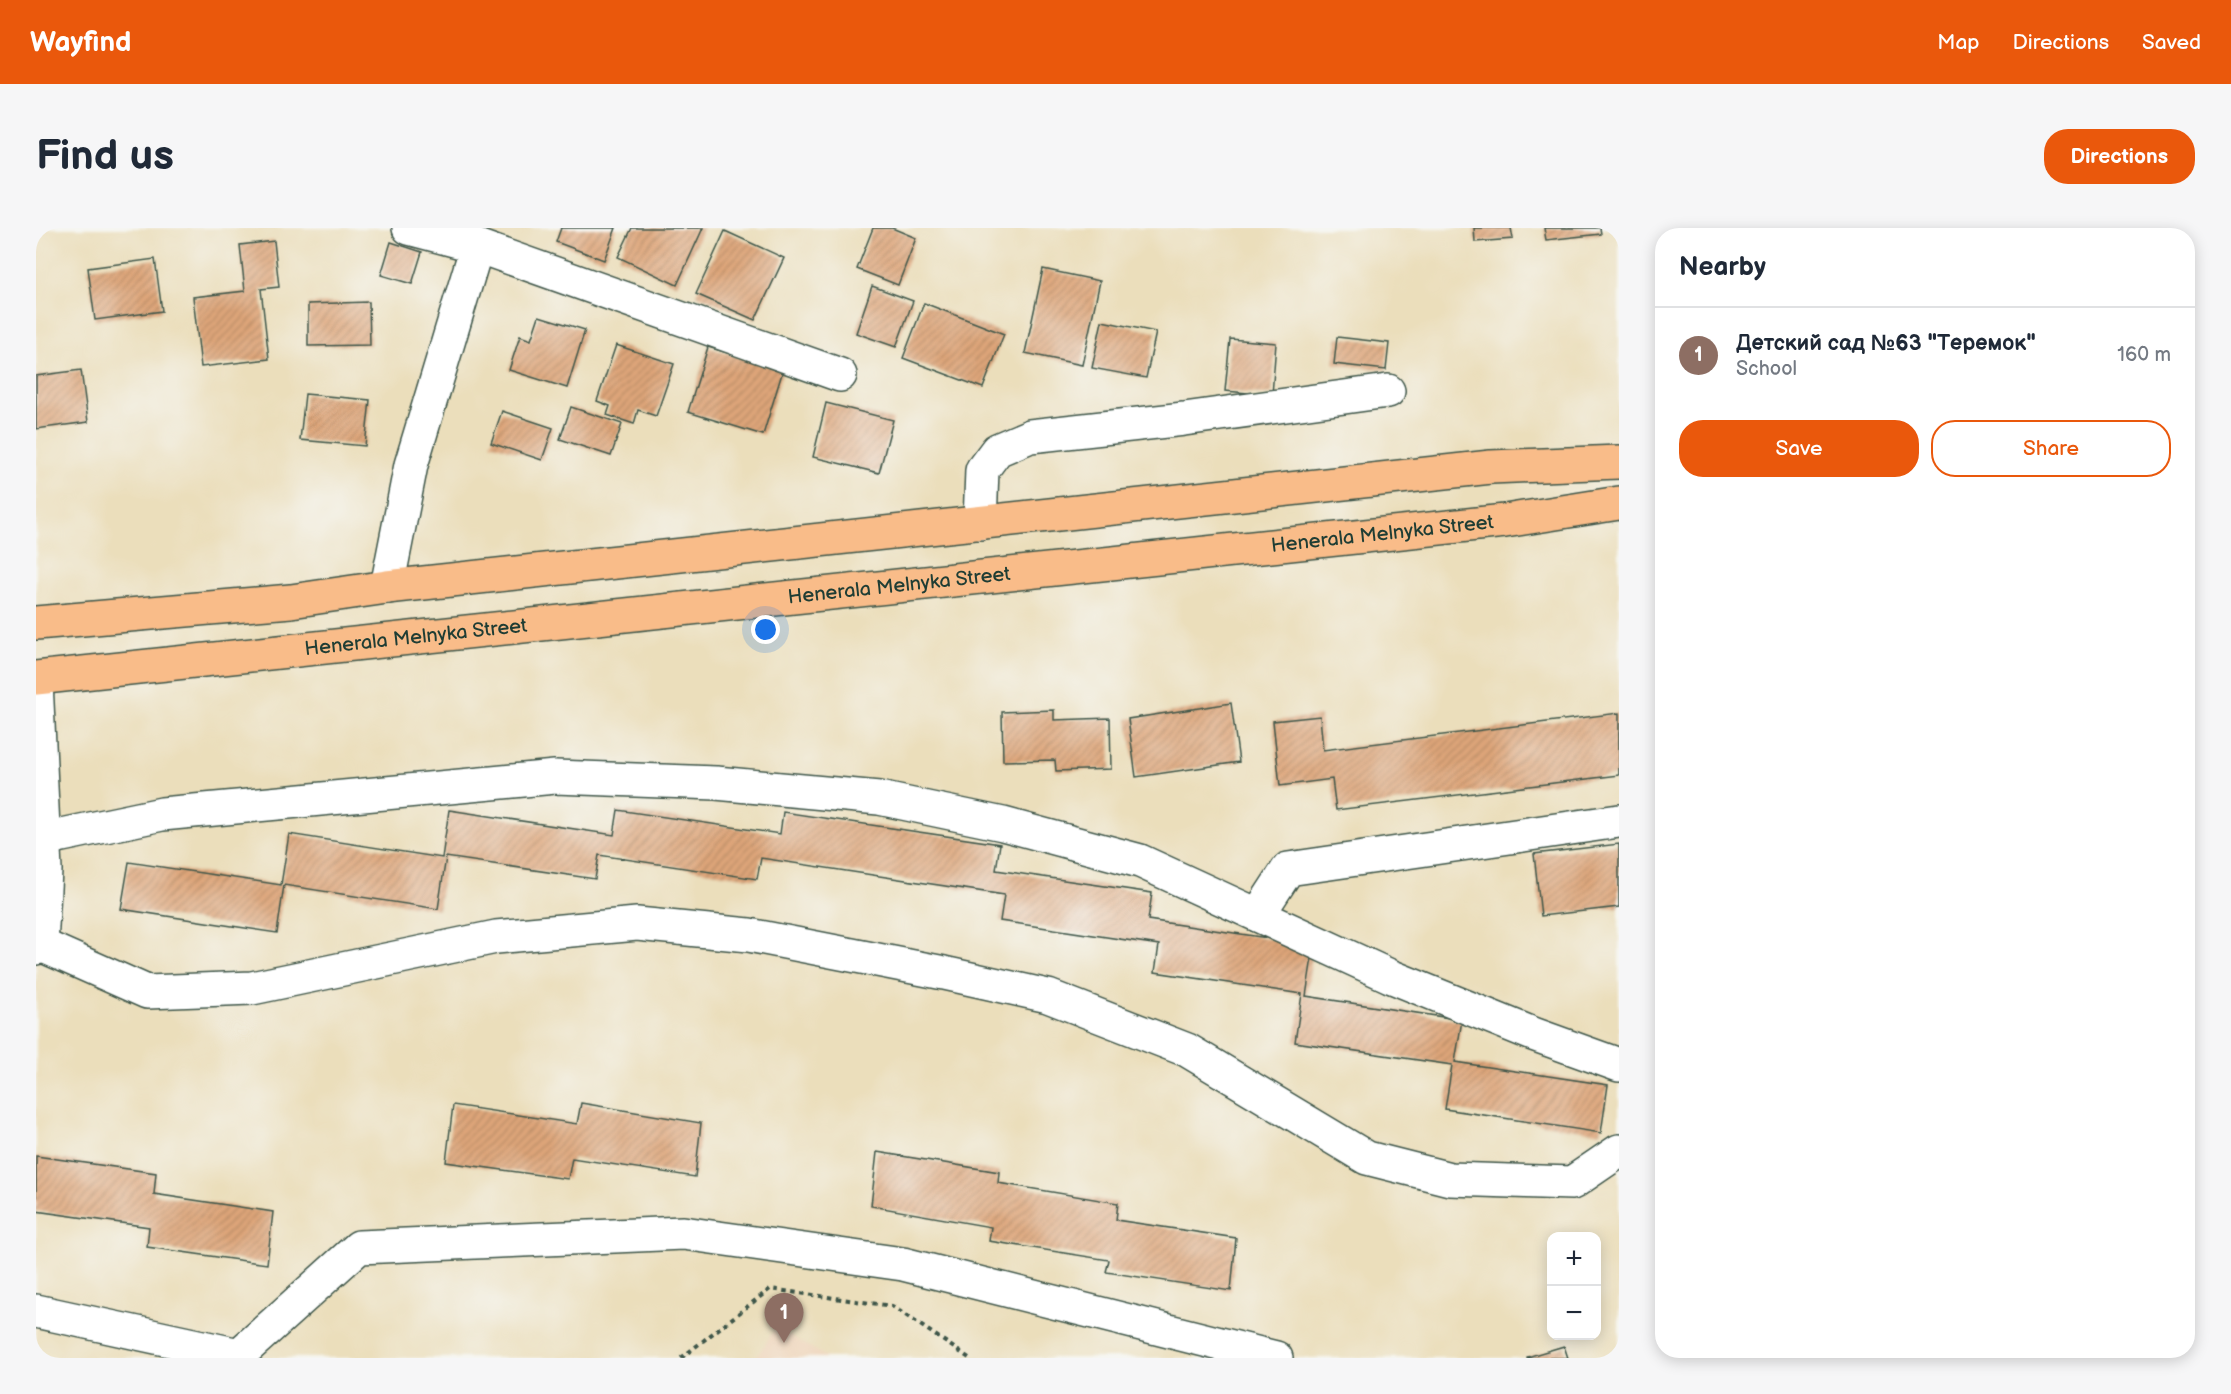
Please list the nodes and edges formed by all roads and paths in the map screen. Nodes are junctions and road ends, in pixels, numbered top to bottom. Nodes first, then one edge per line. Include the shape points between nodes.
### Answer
1 (409, 228) edge
2 (477, 246) junction
3 (840, 375) dead end
4 (1388, 391) dead end
5 (1619, 462) edge
6 (1619, 504) edge
7 (980, 523) junction
8 (387, 587) junction
9 (36, 622) edge
10 (36, 680) edge
11 (1619, 821) edge
12 (41, 860) edge
13 (1258, 915) junction
14 (39, 946) edge
15 (1619, 1065) edge
16 (1619, 1151) edge
17 (36, 1311) edge
18 (681, 1358) edge
19 (969, 1358) edge
20 (1276, 1358) edge

1 - 2 lane
2 - 3 lane
2 - 8 lane via 411,465
4 - 7 lane via 1030,436 997,450 982,470
5 - 7 main road via 1491,467
6 - 10 main road, Henerala Melnyka Street via 1505,522
7 - 8 main road
8 - 9 main road via 291,601
10 - 12 lane
11 - 13 lane via 1288,869
12 - 13 lane via 162,814 555,777 716,783 879,798 1003,824 1140,861
12 - 14 lane
13 - 15 lane via 1390,976
14 - 16 lane via 147,992 252,988 496,937 638,924 749,935 1048,996 1187,1050 1367,1158 1450,1179 1572,1183
17 - 20 lane via 239,1355 359,1246 683,1233 903,1264
18 - 19 path via 770,1289 892,1306

